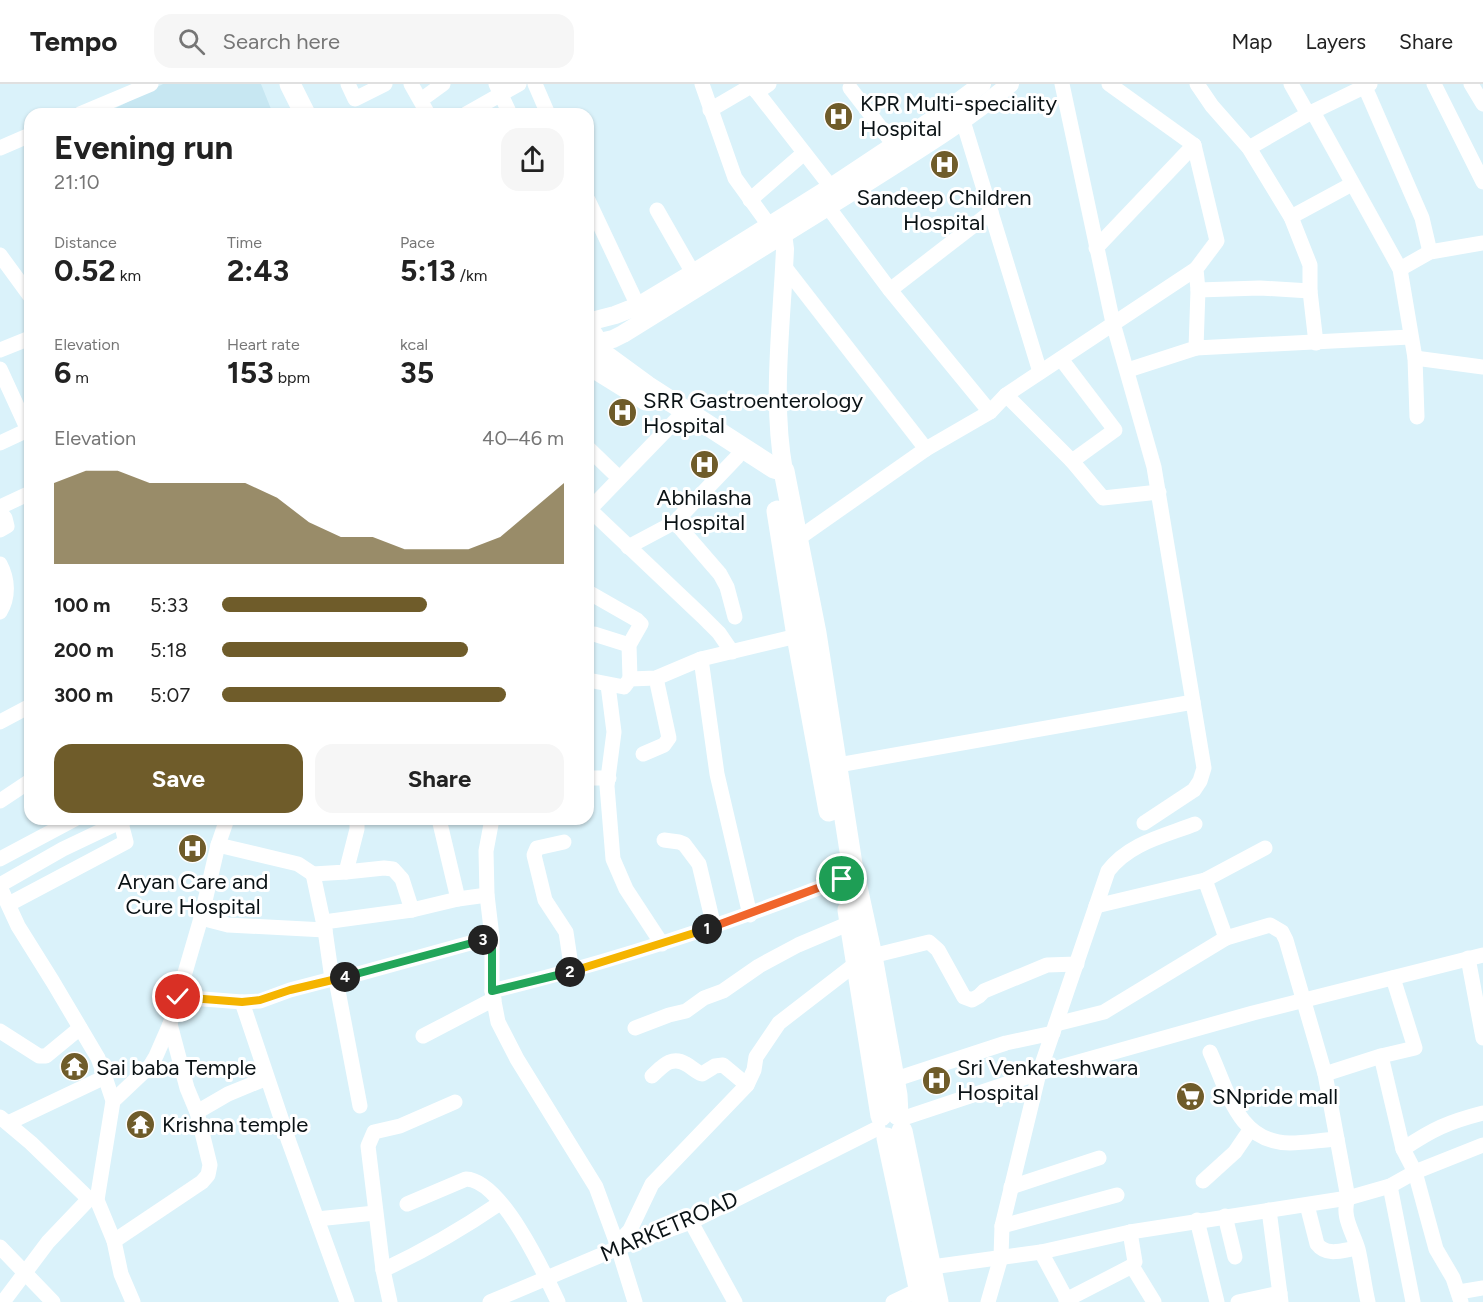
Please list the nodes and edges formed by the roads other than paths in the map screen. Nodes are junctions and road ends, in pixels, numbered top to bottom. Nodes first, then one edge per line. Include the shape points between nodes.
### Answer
1 (151, 84) edge
2 (275, 84) edge
3 (290, 84) edge
4 (348, 84) edge
5 (386, 84) edge
6 (411, 84) edge
7 (443, 84) edge
8 (519, 84) edge
9 (535, 84) edge
10 (702, 84) edge
11 (982, 84) edge
12 (1010, 84) edge
13 (1062, 84) edge
14 (1109, 84) edge
15 (1197, 84) edge
16 (1291, 84) edge
17 (1434, 84) edge
18 (1471, 84) edge
19 (1368, 85) edge
20 (757, 87) edge
21 (850, 88) dead end
22 (498, 89) edge
23 (421, 100) junction
24 (1483, 104) edge
25 (94, 108) edge
26 (287, 108) edge
27 (302, 108) edge
28 (425, 108) edge
29 (474, 108) edge
30 (507, 108) edge
31 (545, 108) edge
32 (710, 110) junction
33 (1310, 113) junction
34 (963, 121) junction
35 (24, 142) edge
36 (894, 145) junction
37 (1194, 145) junction
38 (0, 146) edge
39 (1249, 147) junction
40 (804, 153) junction
41 (1483, 182) edge
42 (1352, 184) junction
43 (831, 187) junction
44 (750, 200) junction
45 (828, 207) junction
46 (657, 210) dead end
47 (991, 212) junction
48 (594, 213) edge
49 (1291, 217) junction
50 (776, 230) junction
51 (1483, 243) edge
52 (1096, 248) junction
53 (1430, 252) junction
54 (0, 255) edge
55 (784, 266) junction
56 (1196, 269) junction
57 (1400, 269) junction
58 (693, 273) junction
59 (24, 288) edge
60 (890, 290) junction
61 (1198, 290) junction
62 (1310, 291) junction
63 (638, 306) junction
64 (594, 320) edge
65 (1113, 323) junction
66 (1410, 337) junction
67 (24, 340) edge
68 (1316, 343) junction
69 (594, 347) edge
70 (1196, 348) junction
71 (0, 350) edge
72 (594, 350) edge
73 (594, 350) edge
74 (1415, 358) junction
75 (1061, 359) junction
76 (1483, 367) edge
77 (0, 369) edge
78 (1128, 370) junction
79 (1040, 372) junction
80 (1006, 395) junction
81 (990, 412) junction
82 (1417, 417) dead end
83 (24, 419) edge
84 (677, 419) junction
85 (24, 432) edge
86 (0, 443) edge
87 (926, 449) junction
88 (594, 454) edge
89 (736, 457) junction
90 (1072, 460) junction
91 (779, 477) junction
92 (619, 478) junction
93 (1159, 492) junction
94 (24, 496) edge
95 (594, 504) edge
96 (0, 507) edge
97 (0, 512) edge
98 (594, 516) edge
99 (675, 522) junction
100 (0, 530) edge
101 (796, 540) junction
102 (628, 547) junction
103 (0, 564) edge
104 (594, 596) edge
105 (0, 612) edge
106 (735, 617) dead end
107 (594, 634) dead end
108 (797, 636) junction
109 (629, 645) junction
110 (732, 652) junction
111 (701, 659) junction
112 (656, 678) junction
113 (630, 679) junction
114 (594, 682) edge
115 (608, 685) junction
116 (1193, 702) junction
117 (24, 709) edge
118 (0, 722) edge
119 (643, 754) dead end
120 (829, 767) junction
121 (594, 778) edge
122 (609, 778) junction
123 (24, 785) edge
124 (0, 801) edge
125 (1144, 823) dead end
126 (1195, 824) dead end
127 (64, 825) edge
128 (111, 825) edge
129 (122, 825) edge
130 (225, 825) edge
131 (357, 825) edge
132 (440, 825) edge
133 (491, 825) edge
134 (664, 840) dead end
135 (564, 842) dead end
136 (218, 845) junction
137 (1264, 848) dead end
138 (0, 859) edge
139 (346, 872) junction
140 (313, 874) junction
141 (842, 879) junction
142 (1205, 880) junction
143 (0, 886) edge
144 (487, 895) junction
145 (458, 899) junction
146 (1096, 906) junction
147 (412, 910) junction
148 (7, 911) edge
149 (750, 915) junction
150 (201, 918) junction
151 (850, 923) junction
152 (324, 926) junction
153 (714, 927) junction
154 (492, 937) junction
155 (1226, 938) junction
156 (662, 944) junction
157 (1476, 956) edge
158 (865, 959) junction
159 (1077, 964) junction
160 (572, 972) junction
161 (1393, 978) junction
162 (334, 980) junction
163 (493, 995) junction
164 (178, 997) junction
165 (1304, 1000) junction
166 (242, 1002) junction
167 (170, 1024) junction
168 (80, 1028) junction
169 (635, 1028) dead end
170 (1054, 1029) junction
171 (0, 1031) edge
172 (423, 1036) dead end
173 (1483, 1038) edge
174 (1210, 1052) dead end
175 (1381, 1056) junction
176 (1039, 1073) junction
177 (1325, 1074) junction
178 (652, 1076) dead end
179 (105, 1077) junction
180 (267, 1078) junction
181 (893, 1080) junction
182 (747, 1086) junction
183 (112, 1101) junction
184 (455, 1102) dead end
185 (360, 1106) dead end
186 (197, 1112) junction
187 (1483, 1113) edge
188 (4, 1120) edge
189 (891, 1125) junction
190 (1250, 1130) junction
191 (1337, 1139) junction
192 (1483, 1145) edge
193 (1403, 1149) junction
194 (1099, 1158) dead end
195 (1415, 1172) junction
196 (1203, 1181) dead end
197 (1390, 1186) junction
198 (1011, 1187) junction
199 (1117, 1195) dead end
200 (1348, 1198) junction
201 (93, 1200) junction
202 (500, 1203) junction
203 (407, 1204) dead end
204 (1307, 1206) junction
205 (1269, 1210) junction
206 (375, 1214) junction
207 (1225, 1216) junction
208 (317, 1219) junction
209 (1197, 1221) junction
210 (691, 1222) junction
211 (1002, 1226) junction
212 (1130, 1232) junction
213 (114, 1241) junction
214 (618, 1246) junction
215 (0, 1247) edge
216 (1357, 1248) junction
217 (1041, 1252) junction
218 (1001, 1257) junction
219 (1235, 1257) dead end
220 (1132, 1266) junction
221 (932, 1267) junction
222 (382, 1270) junction
223 (26, 1271) junction
224 (546, 1277) junction
225 (1089, 1288) junction
226 (1483, 1288) edge
227 (1460, 1297) edge
228 (1281, 1298) edge
229 (927, 1301) edge
230 (1067, 1301) edge
231 (3, 1302) edge
232 (53, 1302) edge
233 (133, 1302) edge
234 (347, 1302) edge
235 (390, 1302) edge
236 (490, 1302) edge
237 (558, 1302) edge
238 (635, 1302) edge
239 (735, 1302) edge
240 (893, 1302) edge
241 (988, 1302) edge
242 (1098, 1302) edge
243 (1154, 1302) edge
244 (1217, 1302) edge
245 (1238, 1302) edge
246 (1368, 1302) edge
247 (1413, 1302) edge

1 - 25 street
2 - 26 highway
3 - 27 highway
4 - 5 street via 355,99
6 - 23 street
7 - 23 street
8 - 22 street
9 - 31 street
10 - 32 street
11 - 36 main road
12 - 34 main road
13 - 52 street
14 - 37 street
15 - 39 street
16 - 33 street
17 - 41 street
18 - 24 street
19 - 33 street
19 - 53 street via 1422,218
20 - 32 street
20 - 40 street
21 - 36 street
22 - 29 street
22 - 30 street
23 - 28 street
32 - 44 street via 735,178
33 - 39 street
33 - 42 street
34 - 45 main road
34 - 47 street
35 - 38 street
36 - 43 main road
37 - 52 street
37 - 56 street via 1217,241
39 - 49 street
40 - 43 street
40 - 44 street
42 - 49 street
42 - 57 street
43 - 50 main road
44 - 50 street
45 - 50 main road
45 - 60 street
46 - 58 street
47 - 60 street
47 - 79 street
48 - 63 street
49 - 62 street via 1310,265
50 - 55 main road
50 - 58 main road
50 - 69 main road via 623,334
50 - 91 main road via 770,434
51 - 53 street
52 - 65 street
53 - 57 street
54 - 59 street
55 - 87 street
55 - 91 main road
56 - 61 street
56 - 65 street
57 - 66 street
58 - 63 main road
60 - 81 street
61 - 62 street
61 - 70 street
62 - 68 street
63 - 64 main road
65 - 75 street
65 - 78 street
66 - 68 street
66 - 74 street
67 - 71 street
68 - 70 street
70 - 78 street
72 - 84 highway
73 - 91 highway
74 - 76 street
74 - 82 street
75 - 79 street
75 - 90 street via 1115,430
77 - 83 street
78 - 93 street
79 - 80 street
80 - 81 street
80 - 90 street
81 - 87 street
84 - 89 highway
84 - 92 street
85 - 86 street
87 - 101 street
88 - 92 street
89 - 91 highway
89 - 99 street
90 - 93 street via 1103,498
91 - 101 highway
91 - 108 highway
92 - 95 street
93 - 116 street
94 - 96 street
97 - 100 street via 7,526
98 - 102 street
99 - 102 street
99 - 106 street via 720,574
101 - 120 highway via 816,633
102 - 110 street via 711,624
103 - 105 street via 7,586
104 - 109 street via 639,622
107 - 109 street
108 - 110 street
108 - 120 highway
109 - 113 street
110 - 111 street
111 - 112 street
111 - 149 street via 717,774
112 - 113 street
112 - 119 street via 669,738 664,745
113 - 115 street via 624,687
114 - 115 street
115 - 122 street via 614,732
116 - 120 street
116 - 125 street via 1204,768 1200,781 1194,790
117 - 118 street
120 - 141 highway
120 - 158 highway via 852,864
121 - 122 street
122 - 156 street via 613,859 626,889
123 - 124 street
126 - 146 street via 1122,855 1108,871
127 - 138 street
128 - 143 street
129 - 148 street via 126,842
130 - 136 street
131 - 139 street
132 - 145 street
133 - 144 street via 486,850
134 - 153 street via 684,844 699,864
135 - 160 street via 537,848 534,855 545,900 566,932
136 - 140 street via 298,864
136 - 150 street
137 - 142 street
139 - 140 street
139 - 147 street via 393,869 402,879
140 - 152 street
141 - 149 street
141 - 151 highway
142 - 146 street
142 - 155 street
143 - 148 street
144 - 145 street
144 - 154 street
145 - 147 street
146 - 159 street
147 - 152 street
148 - 168 street
149 - 153 street
150 - 152 street via 228,925
150 - 164 street
151 - 158 highway
151 - 169 street via 798,945 686,1011
152 - 162 street
153 - 156 street
154 - 162 street
154 - 163 street
155 - 165 street via 1270,925 1277,927 1286,940
155 - 170 street via 1104,1012
156 - 160 street
157 - 161 street, MARKETROAD
157 - 173 street
158 - 159 street via 929,942 938,950 964,997 972,1000 984,990 1034,969
158 - 181 highway
158 - 182 street via 779,1023 756,1057
158 - 189 highway
159 - 170 street
160 - 163 street
161 - 165 street, MARKETROAD
161 - 175 street via 1415,1048
162 - 166 street
162 - 185 street
163 - 172 street
163 - 214 street via 498,1022 596,1187
164 - 166 street
164 - 167 street
165 - 176 street, MARKETROAD
165 - 177 street
166 - 180 street
167 - 183 street via 150,1066
167 - 186 street
168 - 171 street via 46,1056 39,1056
168 - 179 street
170 - 176 street
170 - 181 street
174 - 190 street via 1240,1118
175 - 177 street
175 - 193 street
176 - 189 street, MARKETROAD
176 - 198 street
177 - 191 street
178 - 182 street via 674,1060 702,1074 723,1065
179 - 183 street
179 - 188 street
180 - 186 street
180 - 208 street
181 - 189 highway via 897,1095
182 - 214 street via 652,1184
183 - 201 street via 111,1124
184 - 206 street via 400,1126 374,1132 368,1146
186 - 213 street via 210,1165 208,1175
187 - 193 street via 1435,1128
188 - 201 street
189 - 210 street, MARKETROAD
189 - 221 highway
189 - 229 highway
190 - 191 street via 1275,1142
190 - 196 street via 1235,1152
191 - 200 street
192 - 195 street
193 - 195 street
194 - 198 street
195 - 197 street
195 - 227 street via 1436,1249
197 - 200 street
197 - 247 street
198 - 211 street
199 - 211 street
200 - 204 street
200 - 216 street via 1345,1206
201 - 213 street
201 - 223 street via 48,1242
202 - 203 street via 481,1183 466,1179
202 - 222 street via 421,1252
202 - 224 street
204 - 205 street
204 - 216 street via 1321,1249 1329,1252
205 - 207 street
205 - 228 street
206 - 208 street
206 - 222 street
207 - 209 street
207 - 219 street
208 - 234 street
209 - 212 street
209 - 244 street
210 - 214 street, MARKETROAD
210 - 239 street
211 - 218 street
212 - 217 street
212 - 220 street via 1135,1262
213 - 233 street via 121,1274
214 - 224 street, MARKETROAD
214 - 238 street
215 - 223 street
216 - 246 street
217 - 218 street
217 - 230 street
218 - 221 street
218 - 241 street
220 - 225 street
220 - 243 street
221 - 229 highway
222 - 235 street
223 - 231 street
223 - 232 street
224 - 236 street, MARKETROAD
224 - 237 street
225 - 230 street
225 - 242 street
226 - 227 street
228 - 245 street
229 - 240 street via 914,1292

